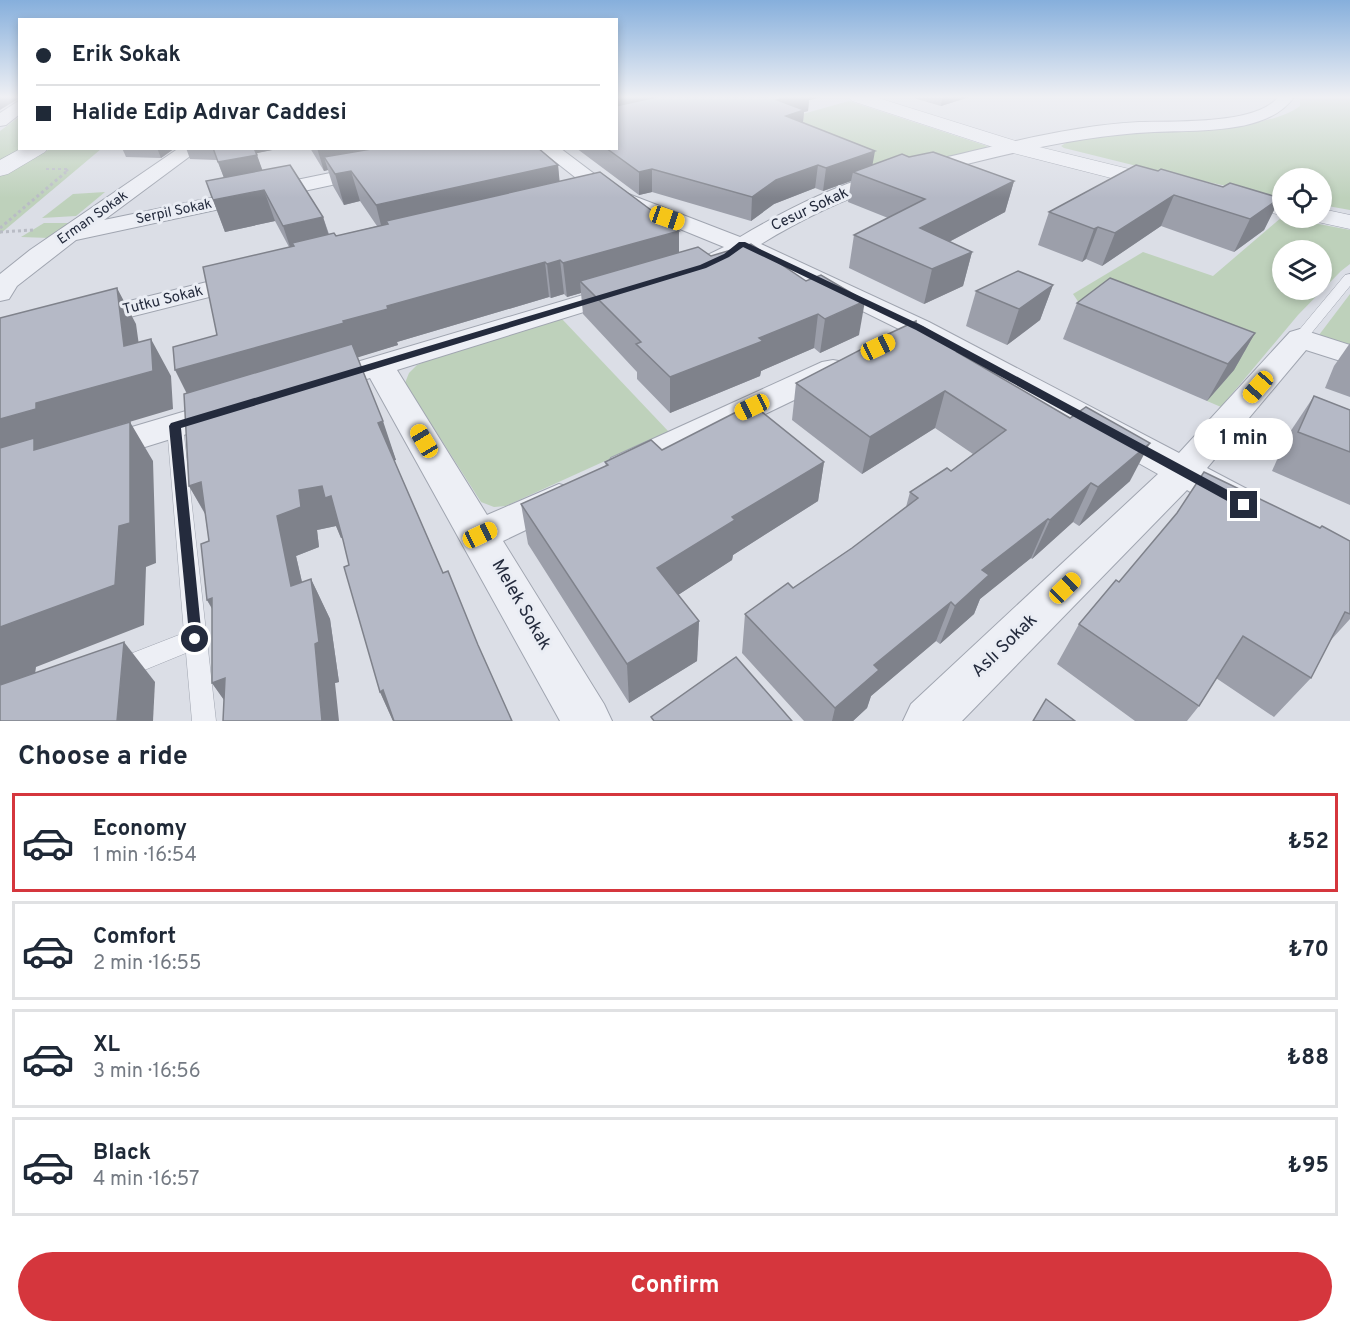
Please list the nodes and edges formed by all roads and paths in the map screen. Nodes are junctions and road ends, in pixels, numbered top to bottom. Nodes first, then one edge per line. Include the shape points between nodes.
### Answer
1 (962, 131) edge
2 (1104, 131) edge
3 (1012, 147) junction
4 (34, 150) edge
5 (189, 150) edge
6 (549, 150) edge
7 (389, 168) edge
8 (0, 169) edge
9 (46, 169) dead end
10 (1187, 189) edge
11 (1208, 194) edge
12 (1272, 206) edge
13 (1332, 218) edge
14 (1350, 222) edge
15 (0, 228) edge
16 (33, 230) dead end
17 (0, 232) edge
18 (70, 234) junction
19 (742, 244) junction
20 (39, 255) junction
21 (0, 262) edge
22 (681, 274) edge
23 (268, 275) edge
24 (1350, 278) edge
25 (647, 284) edge
26 (0, 293) edge
27 (70, 324) edge
28 (919, 328) junction
29 (1300, 338) junction
30 (887, 343) edge
31 (1350, 355) edge
32 (855, 358) edge
33 (379, 366) junction
34 (300, 389) edge
35 (243, 406) edge
36 (175, 426) junction
37 (76, 457) edge
38 (1184, 471) junction
39 (1254, 510) edge
40 (480, 535) junction
41 (195, 639) junction
42 (98, 677) edge
43 (204, 721) edge
44 (587, 721) edge
45 (928, 721) edge

1 - 3 street
2 - 3 street, Cesur Sokak
3 - 10 street
3 - 19 street, Cesur Sokak via 882,179 835,197
4 - 8 street
5 - 18 street, Erman Sokak
6 - 19 street via 594,195
7 - 18 street, Serpil Sokak
9 - 15 path via 69,169
11 - 12 street
13 - 14 street
16 - 17 path
18 - 20 street, Erman Sokak
19 - 22 street, Cesur Sokak via 726,256
19 - 28 street
20 - 21 street
20 - 26 street, Erman Sokak via 6,282
23 - 27 street, Tutku Sokak
24 - 29 lane
25 - 33 street
28 - 30 street
28 - 38 street
29 - 31 street
29 - 38 street, Aslı Sokak
32 - 40 street
33 - 34 street
33 - 40 street, Melek Sokak
35 - 36 street
36 - 37 street
36 - 41 lane
38 - 39 street
38 - 45 street, Aslı Sokak
40 - 44 street, Melek Sokak
41 - 42 lane
41 - 43 lane

